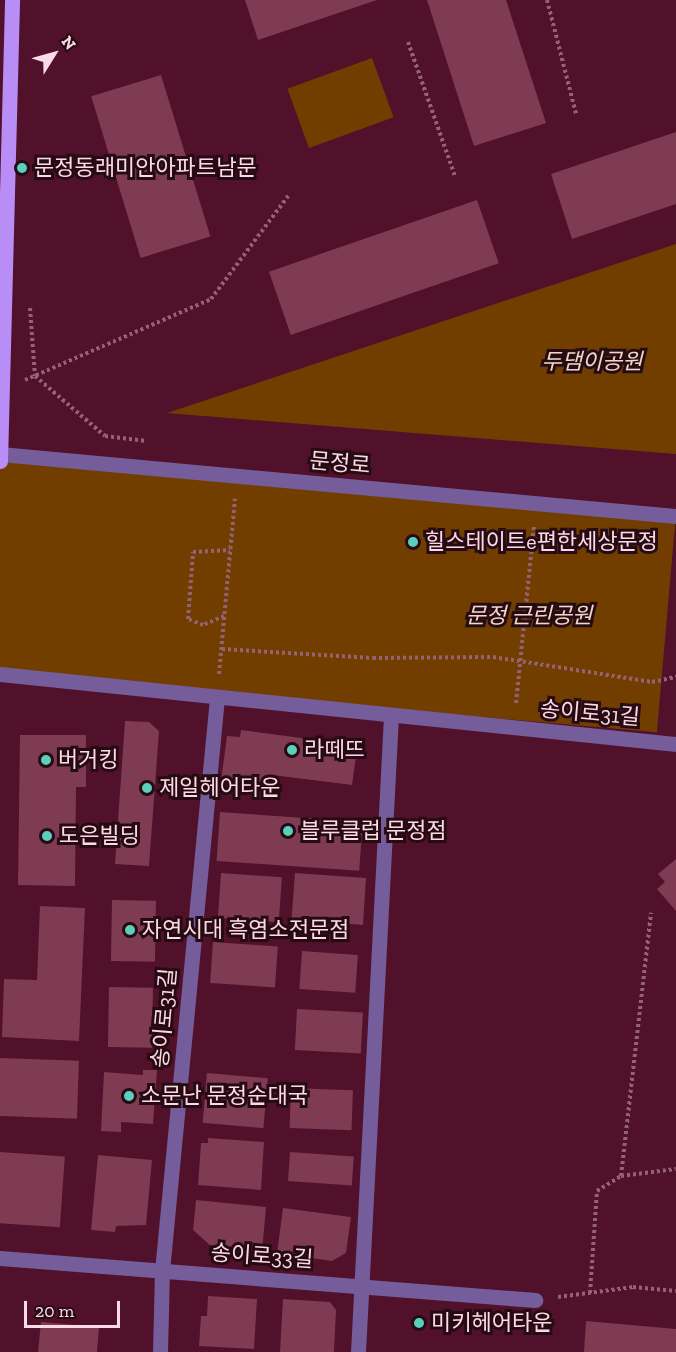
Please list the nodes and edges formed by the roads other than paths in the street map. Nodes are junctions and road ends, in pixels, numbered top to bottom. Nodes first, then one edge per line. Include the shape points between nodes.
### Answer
1 (12, 0) edge
2 (0, 454) edge
3 (0, 461) edge
4 (676, 516) edge
5 (0, 674) edge
6 (217, 698) junction
7 (391, 716) junction
8 (676, 744) edge
9 (0, 1258) edge
10 (162, 1271) junction
11 (358, 1286) junction
12 (536, 1300) road end
13 (160, 1352) edge
14 (358, 1352) edge

1 - 2 main road
2 - 3 main road
2 - 4 street, 문정로
5 - 6 street, 송이로31길
6 - 7 street, 송이로31길
6 - 10 street, 송이로31길
7 - 8 street, 송이로31길
7 - 11 street
9 - 10 street, 송이로33길
10 - 11 street, 송이로33길
10 - 13 street
11 - 12 street, 송이로33길
11 - 14 street

